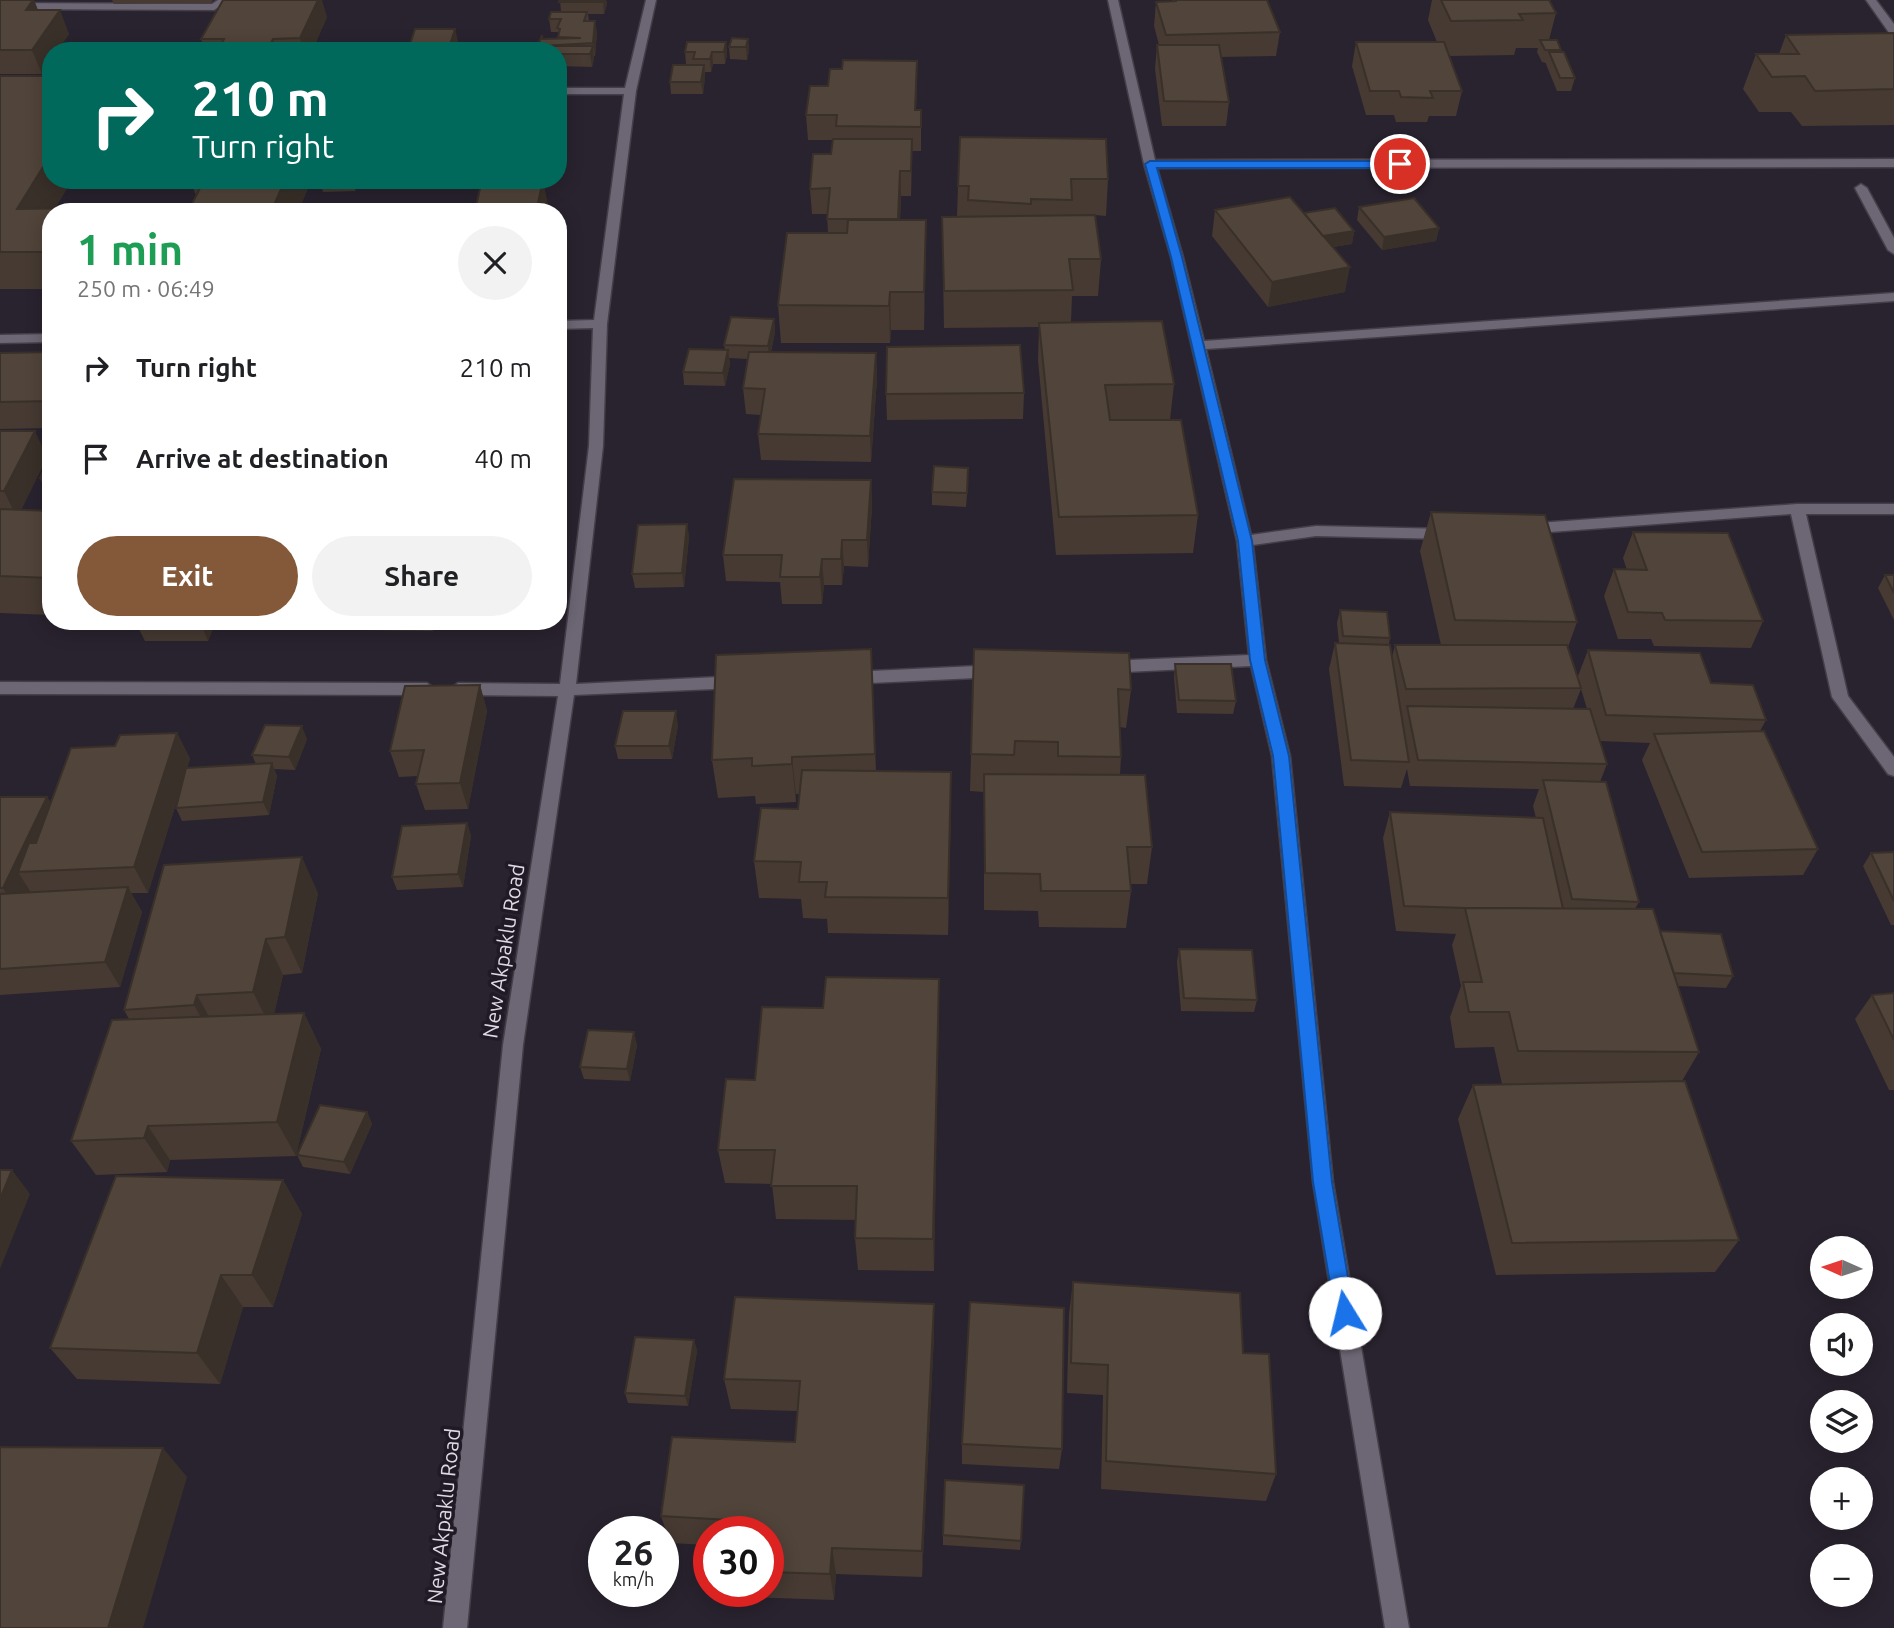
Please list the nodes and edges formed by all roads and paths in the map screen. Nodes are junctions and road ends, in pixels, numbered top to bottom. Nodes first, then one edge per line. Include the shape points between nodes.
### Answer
1 (225, 0) edge
2 (651, 0) edge
3 (1113, 0) edge
4 (1871, 0) edge
5 (0, 6) edge
6 (1894, 32) edge
7 (567, 91) edge
8 (630, 91) junction
9 (1894, 163) edge
10 (1150, 164) junction
11 (1861, 188) dead end
12 (1894, 250) edge
13 (1894, 297) edge
14 (600, 324) junction
15 (567, 325) edge
16 (42, 338) edge
17 (0, 340) edge
18 (1198, 345) junction
19 (1797, 509) junction
20 (1894, 509) edge
21 (1508, 530) edge
22 (1467, 533) edge
23 (1245, 541) junction
24 (1258, 660) junction
25 (1092, 667) edge
26 (1009, 671) edge
27 (830, 678) edge
28 (760, 681) edge
29 (0, 688) edge
30 (567, 690) junction
31 (1894, 770) edge
32 (455, 1628) edge
33 (1397, 1628) edge

1 - 5 street via 214,7
2 - 8 street, New Akpaklu Road
3 - 10 street
4 - 6 street
7 - 8 street
8 - 14 street, New Akpaklu Road
9 - 10 street
10 - 18 street
11 - 12 street
13 - 18 street
14 - 15 street
14 - 30 street, New Akpaklu Road via 596,446
16 - 17 street
18 - 23 street
19 - 20 street
19 - 21 street
19 - 31 street via 1840,698
22 - 23 street via 1316,531
23 - 24 street
24 - 25 street
24 - 33 street via 1281,756 1323,1182
26 - 27 street
28 - 30 street
29 - 30 street
30 - 32 street, New Akpaklu Road via 513,1045

